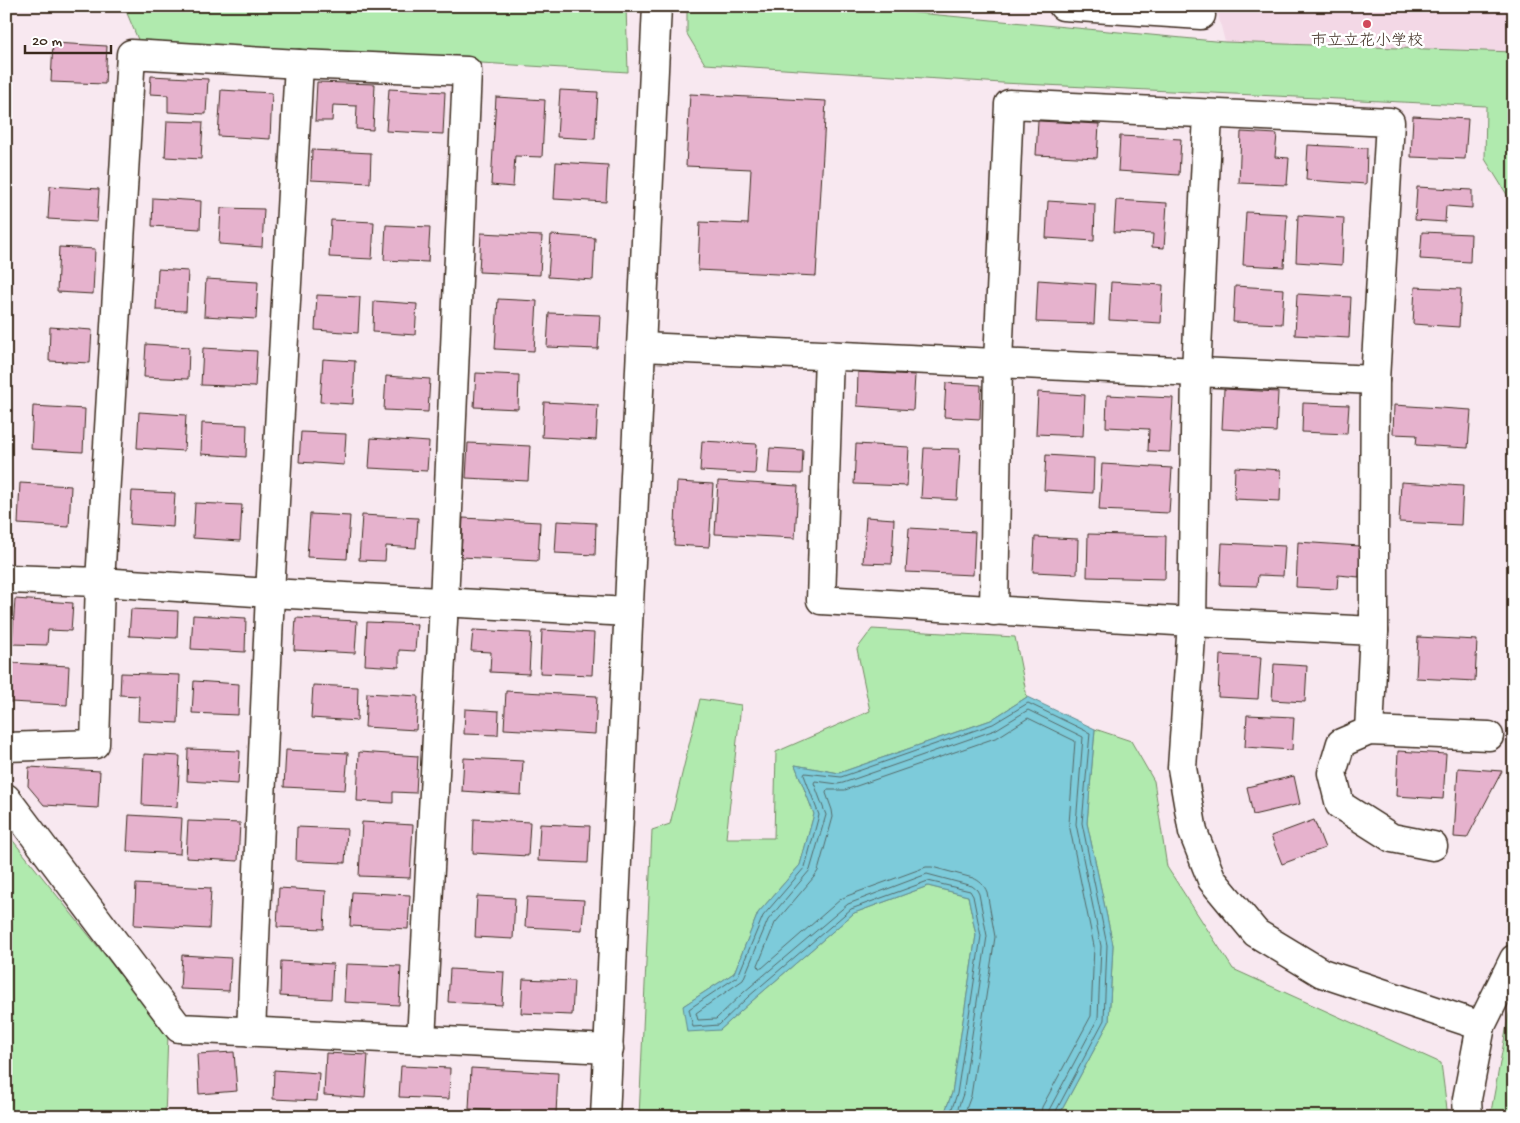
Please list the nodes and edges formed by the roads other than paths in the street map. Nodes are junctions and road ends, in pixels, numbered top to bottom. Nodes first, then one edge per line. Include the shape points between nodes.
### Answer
1 (657, 6) edge
2 (1063, 6) edge
3 (1201, 15) dead end
4 (299, 64) junction
5 (1208, 114) junction
6 (642, 347) junction
7 (829, 355) junction
8 (998, 363) junction
9 (1196, 372) junction
10 (1375, 380) junction
11 (6, 579) edge
12 (100, 582) junction
13 (270, 593) junction
14 (444, 602) junction
15 (994, 610) junction
16 (629, 612) junction
17 (1192, 622) junction
18 (1374, 631) junction
19 (1369, 731) junction
20 (1489, 736) dead end
21 (6, 746) edge
22 (6, 798) edge
23 (1433, 846) dead end
24 (1514, 959) edge
25 (1481, 1026) junction
26 (251, 1032) junction
27 (421, 1040) junction
28 (609, 1049) junction
29 (606, 1117) edge
30 (1468, 1117) edge

1 - 6 street
2 - 3 street
4 - 12 street via 131,54
4 - 13 street
4 - 14 street via 467,70
5 - 8 street via 1009,104
5 - 9 street
5 - 10 street via 1390,122
6 - 7 street
6 - 16 street
7 - 8 street
7 - 15 street via 821,600
8 - 9 street
8 - 15 street
9 - 10 street
9 - 17 street
10 - 18 street
11 - 12 street
12 - 13 street
12 - 21 street via 95,744
13 - 14 street
13 - 26 street
14 - 16 street
14 - 27 street
15 - 17 street
16 - 28 street
17 - 18 street
17 - 25 street via 1182,768 1193,832 1212,880 1256,933 1322,973
18 - 19 street
19 - 20 street
19 - 23 street via 1341,743 1332,773 1340,805 1392,838
22 - 26 street via 179,1028
24 - 25 street
25 - 30 street via 1467,1099
26 - 27 street
27 - 28 street
28 - 29 street

